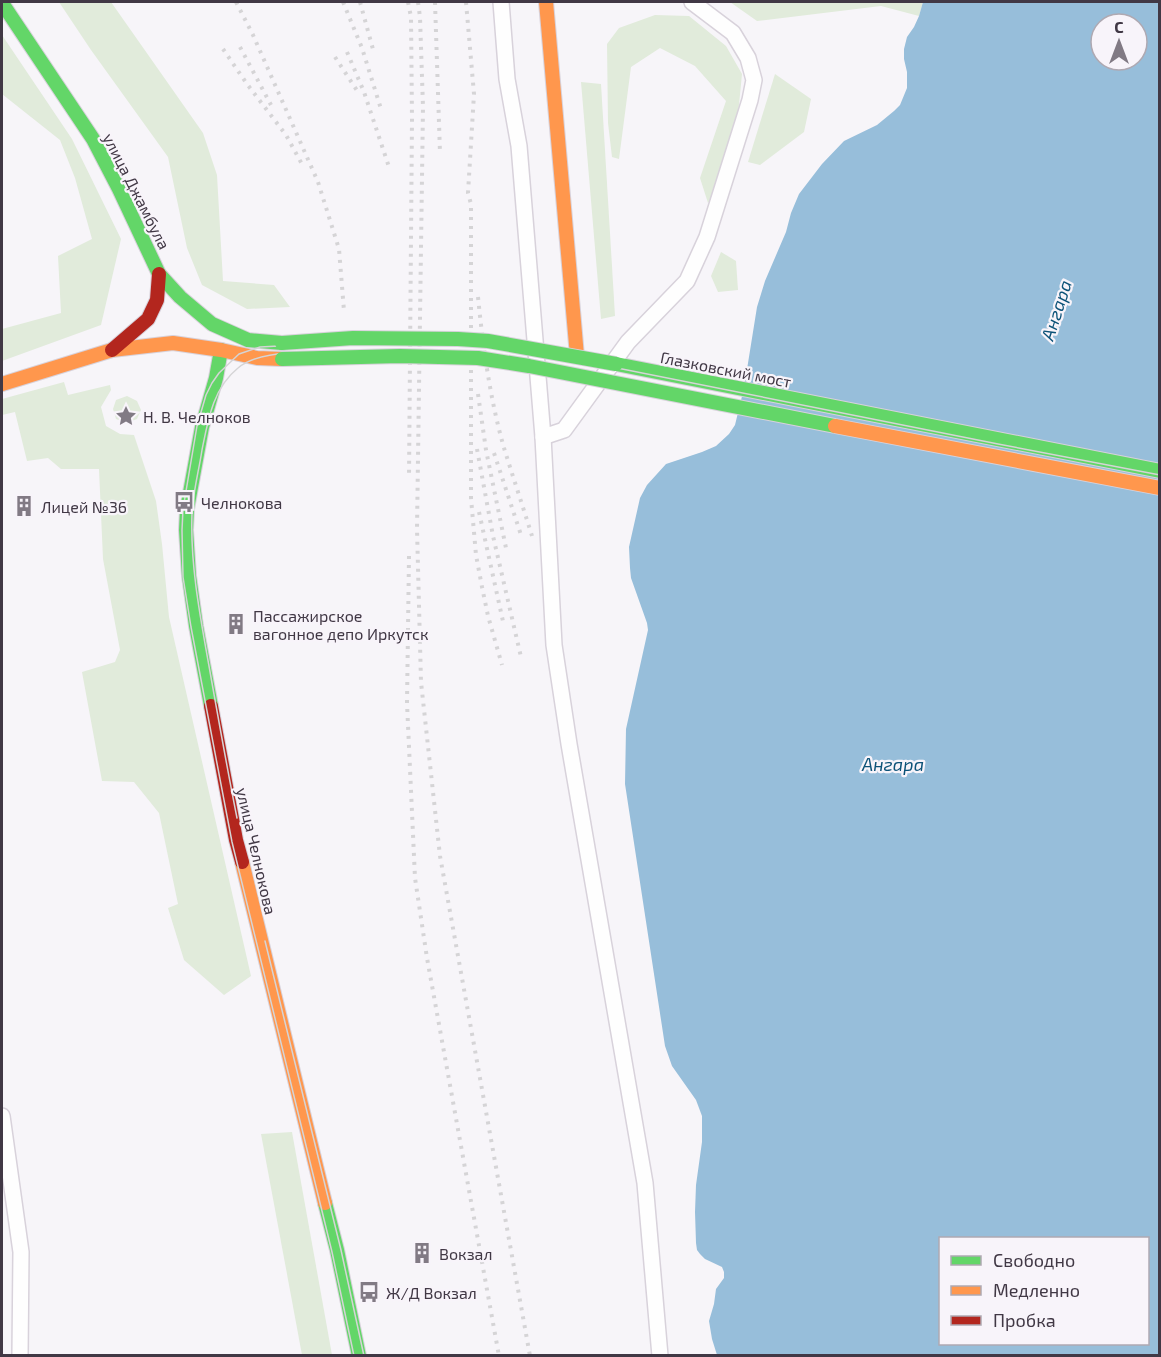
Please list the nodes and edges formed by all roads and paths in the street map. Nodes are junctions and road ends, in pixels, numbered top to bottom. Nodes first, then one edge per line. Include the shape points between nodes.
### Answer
1 (501, 2) edge
2 (546, 2) edge
3 (692, 2) edge
4 (2, 3) edge
5 (159, 274) junction
6 (246, 339) junction
7 (282, 343) joint
8 (112, 350) junction
9 (221, 350) junction
10 (577, 356) junction
11 (2, 384) edge
12 (543, 437) junction
13 (1160, 471) edge
14 (1160, 488) edge
15 (2, 1116) edge
16 (20, 1356) edge
17 (359, 1356) edge
18 (660, 1356) edge

1 - 12 street via 507,78 519,146
2 - 10 main road
3 - 12 street via 733,33 748,58 754,80 707,237 687,281 628,342 564,430
4 - 5 main road, улица Джамбула via 93,139
5 - 6 main road, улица Джамбула via 212,324
5 - 8 main road via 157,300 148,319
6 - 7 main road, улица Джамбула
6 - 9 main road
7 - 10 main road, Глазковский мост, bridge via 353,338 458,339
8 - 9 main road via 173,343
8 - 11 main road
9 - 14 main road, bridge via 257,358 478,358
9 - 17 main road, улица Челнокова via 187,509 189,576 236,840
10 - 13 main road, Глазковский мост, bridge
12 - 18 street via 554,645 645,1183
15 - 16 street via 21,1252

